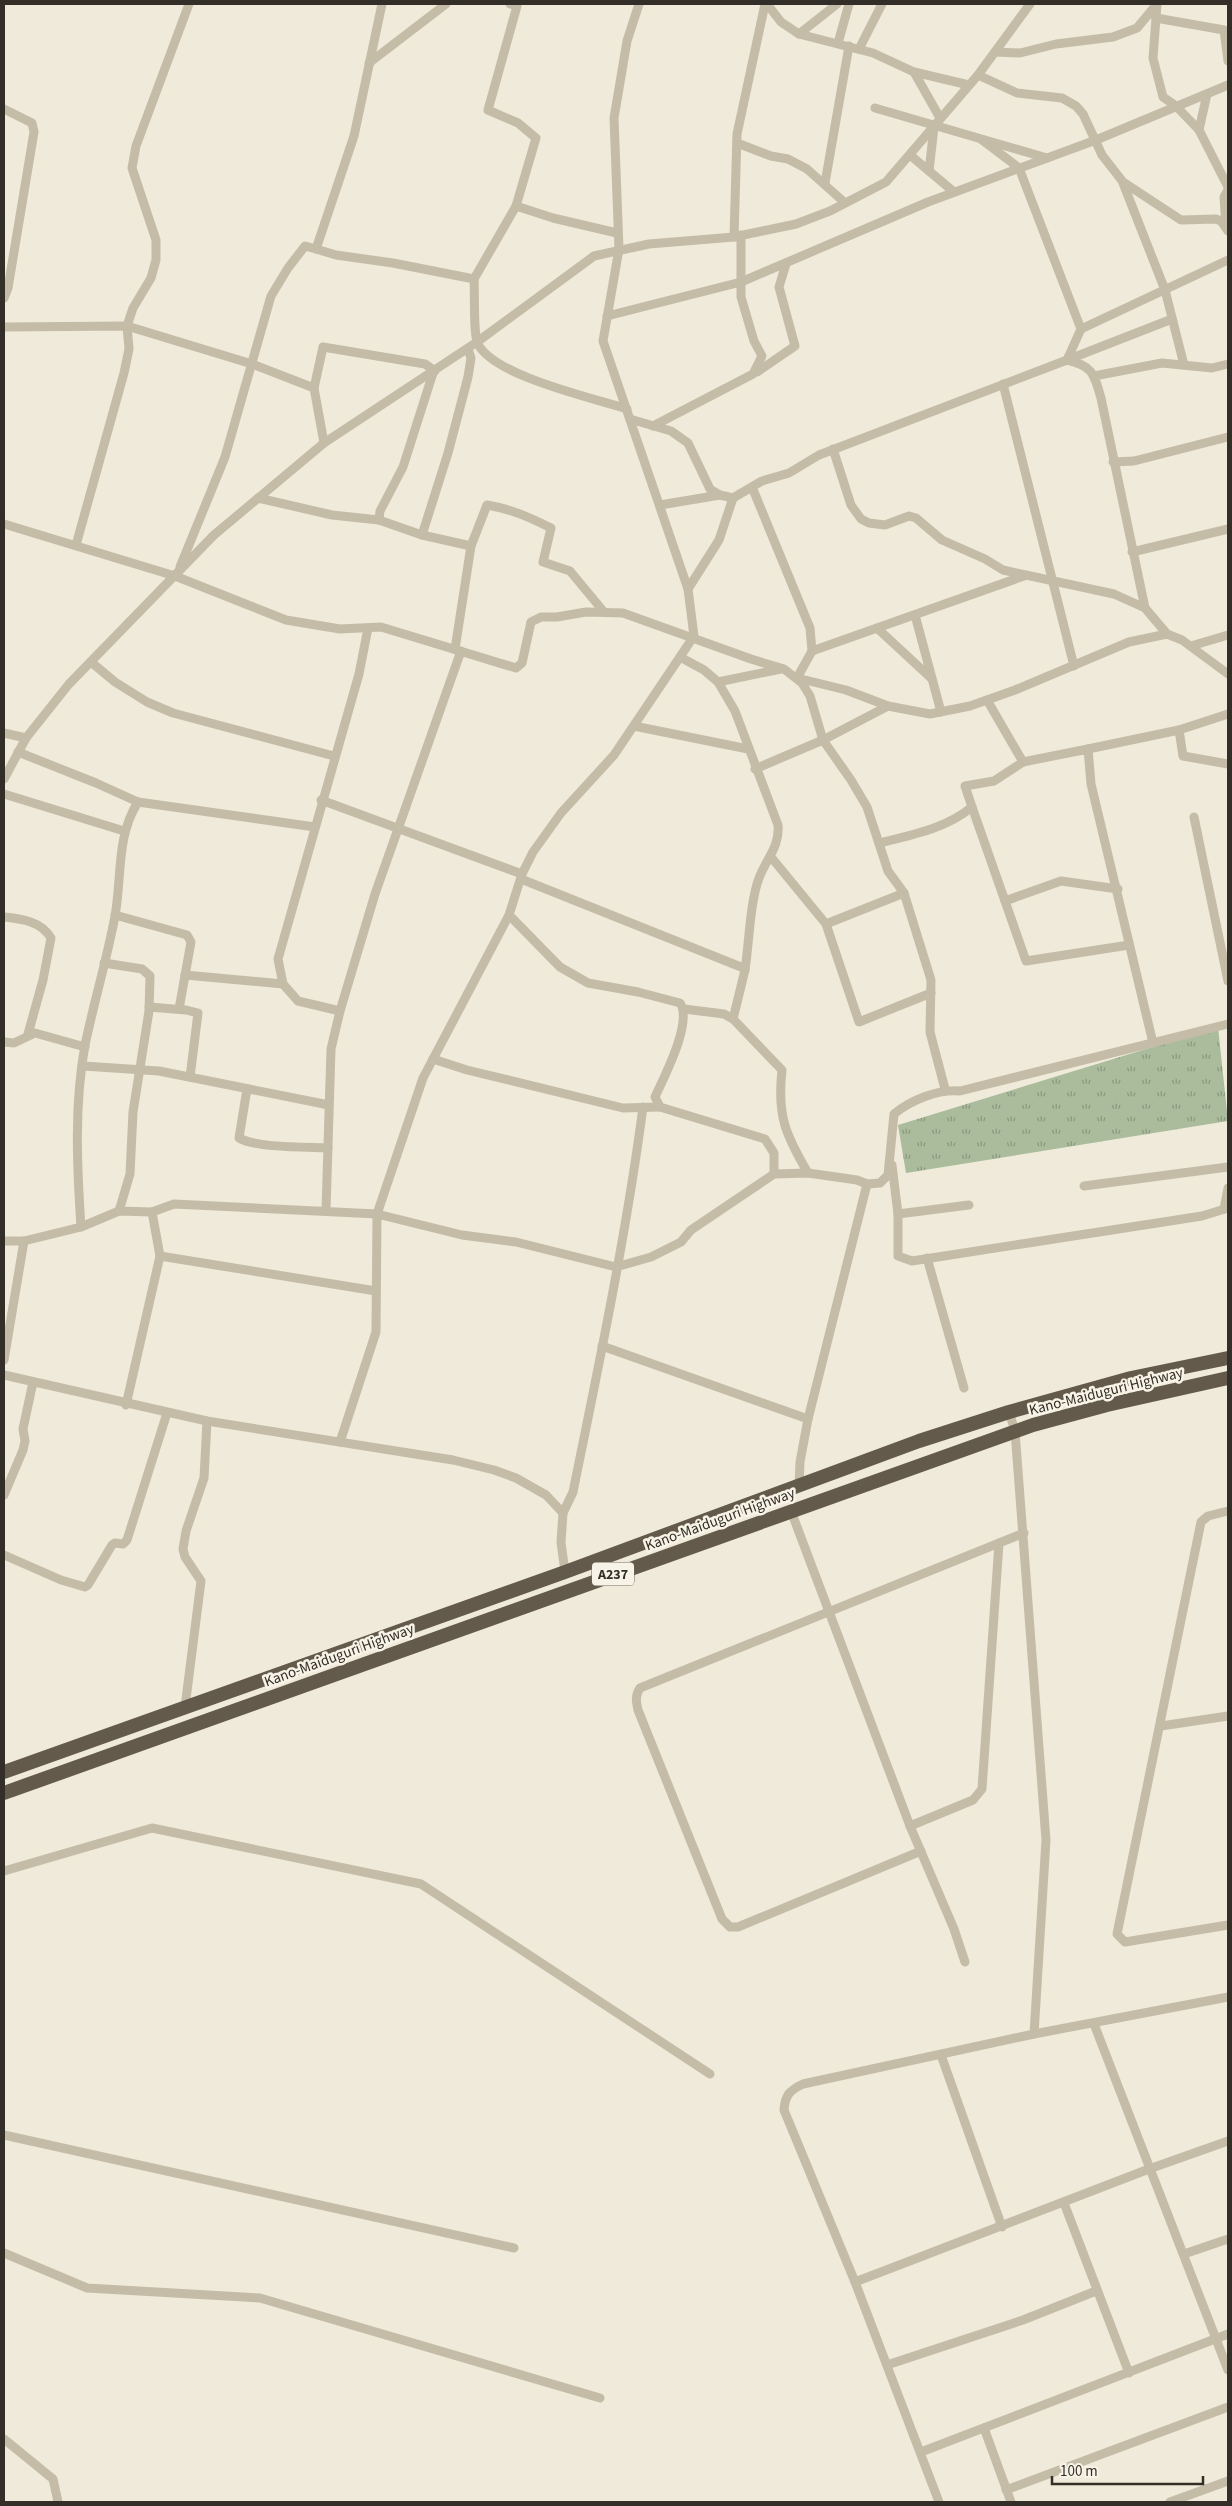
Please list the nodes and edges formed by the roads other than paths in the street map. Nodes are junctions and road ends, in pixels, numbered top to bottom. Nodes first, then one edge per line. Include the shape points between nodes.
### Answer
1 (189, 4) edge
2 (382, 4) edge
3 (446, 4) edge
4 (514, 4) edge
5 (639, 4) edge
6 (766, 4) edge
7 (837, 4) edge
8 (849, 4) edge
9 (882, 4) edge
10 (1030, 4) edge
11 (1157, 4) edge
12 (1156, 18) junction
13 (799, 34) junction
14 (838, 43) junction
15 (849, 46) junction
16 (859, 49) junction
17 (996, 52) junction
18 (1228, 61) edge
19 (369, 63) junction
20 (914, 72) junction
21 (978, 75) junction
22 (969, 85) junction
23 (1228, 85) edge
24 (1207, 94) junction
25 (1176, 106) junction
26 (875, 108) dead end
27 (4, 109) edge
28 (940, 118) junction
29 (934, 126) junction
30 (1199, 130) junction
31 (982, 140) junction
32 (1096, 140) junction
33 (737, 143) junction
34 (910, 156) junction
35 (1046, 158) junction
36 (1019, 168) junction
37 (928, 171) junction
38 (1123, 182) junction
39 (825, 183) junction
40 (1228, 188) edge
41 (954, 192) junction
42 (844, 202) junction
43 (516, 206) junction
44 (1228, 228) edge
45 (617, 233) junction
46 (738, 236) junction
47 (316, 249) junction
48 (619, 249) junction
49 (1228, 260) edge
50 (786, 264) junction
51 (474, 279) junction
52 (741, 282) junction
53 (1165, 290) junction
54 (4, 298) edge
55 (607, 316) junction
56 (1172, 319) junction
57 (127, 326) junction
58 (4, 327) edge
59 (1082, 329) junction
60 (477, 342) junction
61 (468, 349) junction
62 (1067, 360) junction
63 (252, 364) junction
64 (1228, 364) edge
65 (1184, 365) junction
66 (434, 372) junction
67 (753, 374) junction
68 (1094, 376) junction
69 (1003, 384) junction
70 (314, 388) junction
71 (627, 409) junction
72 (630, 419) junction
73 (653, 426) junction
74 (1228, 437) edge
75 (324, 443) junction
76 (833, 449) junction
77 (1114, 462) junction
78 (752, 487) junction
79 (720, 495) junction
80 (258, 498) junction
81 (733, 498) junction
82 (660, 505) junction
83 (379, 520) junction
84 (4, 524) edge
85 (1228, 529) edge
86 (422, 535) junction
87 (76, 545) junction
88 (471, 546) junction
89 (1132, 552) junction
90 (1026, 575) junction
91 (176, 576) junction
92 (1053, 580) junction
93 (688, 589) junction
94 (1145, 608) junction
95 (604, 612) junction
96 (915, 615) junction
97 (368, 628) junction
98 (877, 628) junction
99 (1167, 634) junction
100 (1228, 635) edge
101 (694, 636) junction
102 (1191, 646) junction
103 (458, 650) junction
104 (812, 651) junction
105 (680, 657) junction
106 (91, 662) junction
107 (1074, 666) junction
108 (784, 669) junction
109 (1228, 674) edge
110 (797, 678) junction
111 (932, 680) junction
112 (718, 682) junction
113 (987, 700) junction
114 (888, 706) junction
115 (941, 712) junction
116 (1228, 714) edge
117 (634, 726) junction
118 (1179, 730) junction
119 (4, 733) edge
120 (26, 738) junction
121 (823, 740) junction
122 (748, 749) junction
123 (1088, 749) junction
124 (18, 752) junction
125 (334, 756) junction
126 (1023, 762) junction
127 (1228, 764) edge
128 (756, 769) junction
129 (4, 779) edge
130 (4, 794) edge
131 (321, 800) junction
132 (138, 802) junction
133 (972, 807) junction
134 (1194, 817) dead end
135 (315, 827) junction
136 (399, 828) junction
137 (124, 831) junction
138 (879, 843) junction
139 (771, 857) junction
140 (522, 876) junction
141 (1118, 889) junction
142 (904, 893) junction
143 (1005, 901) junction
144 (115, 914) junction
145 (509, 915) junction
146 (4, 917) edge
147 (826, 924) junction
148 (1129, 945) junction
149 (104, 963) junction
150 (745, 970) junction
151 (185, 975) junction
152 (1228, 981) edge
153 (283, 984) junction
154 (931, 993) junction
155 (149, 1007) junction
156 (179, 1009) junction
157 (684, 1009) junction
158 (340, 1011) junction
159 (733, 1019) junction
160 (1228, 1024) edge
161 (28, 1034) junction
162 (4, 1042) edge
163 (1153, 1043) junction
164 (85, 1047) junction
165 (433, 1059) junction
166 (83, 1066) junction
167 (140, 1070) junction
168 (190, 1077) junction
169 (247, 1088) junction
170 (945, 1090) junction
171 (329, 1105) junction
172 (643, 1107) junction
173 (660, 1107) junction
174 (328, 1148) junction
175 (891, 1155) junction
176 (1228, 1167) edge
177 (808, 1173) junction
178 (774, 1174) junction
179 (867, 1184) junction
180 (1084, 1186) dead end
181 (1228, 1188) edge
182 (968, 1205) dead end
183 (1226, 1208) edge
184 (326, 1210) junction
185 (120, 1212) junction
186 (152, 1212) junction
187 (377, 1214) junction
188 (898, 1214) junction
189 (81, 1227) junction
190 (4, 1241) edge
191 (24, 1241) junction
192 (160, 1256) junction
193 (927, 1258) junction
194 (616, 1267) junction
195 (376, 1291) junction
196 (602, 1346) junction
197 (1228, 1358) edge
198 (4, 1360) edge
199 (4, 1375) edge
200 (1228, 1378) edge
201 (33, 1382) junction
202 (964, 1388) dead end
203 (126, 1404) junction
204 (1009, 1412) junction
205 (167, 1413) junction
206 (808, 1419) junction
207 (207, 1421) junction
208 (1016, 1431) junction
209 (340, 1442) junction
210 (799, 1486) junction
211 (4, 1495) edge
212 (791, 1510) junction
213 (1228, 1511) edge
214 (562, 1513) junction
215 (1024, 1533) junction
216 (999, 1543) junction
217 (4, 1555) edge
218 (565, 1572) junction
219 (829, 1611) junction
220 (185, 1706) junction
221 (1228, 1716) edge
222 (1161, 1726) junction
223 (4, 1772) edge
224 (4, 1793) edge
225 (910, 1826) junction
226 (921, 1851) junction
227 (4, 1870) edge
228 (1228, 1925) edge
229 (965, 1962) dead end
230 (1228, 1997) edge
231 (1094, 2024) junction
232 (1034, 2034) junction
233 (941, 2055) junction
234 (710, 2074) dead end
235 (4, 2135) edge
236 (1228, 2141) edge
237 (1149, 2169) junction
238 (1064, 2203) junction
239 (1002, 2227) junction
240 (1228, 2239) edge
241 (514, 2248) dead end
242 (4, 2253) edge
243 (1184, 2254) junction
244 (855, 2282) junction
245 (1096, 2291) junction
246 (1228, 2334) edge
247 (1215, 2339) junction
248 (887, 2365) junction
249 (1228, 2370) edge
250 (1129, 2373) junction
251 (600, 2398) dead end
252 (1228, 2407) edge
253 (984, 2428) junction
254 (4, 2439) edge
255 (921, 2452) junction
256 (1228, 2481) edge
257 (1006, 2490) junction
258 (58, 2502) edge
259 (939, 2502) edge
260 (1012, 2502) edge
261 (1170, 2502) edge

1 - 57 street via 136,146 132,168 156,240 156,250 151,278 133,308
2 - 19 street
3 - 19 street
4 - 43 street via 488,110 518,123 536,138
5 - 45 street via 627,42 614,118
6 - 13 street via 781,22
6 - 33 street
7 - 13 street
8 - 14 street
9 - 16 street
10 - 17 street
11 - 12 street
11 - 17 street via 1137,28 1113,37 1056,44 1020,53
12 - 18 street via 1224,30
12 - 25 street via 1152,58 1163,97
13 - 14 street
14 - 15 street
15 - 16 street
15 - 39 street
16 - 20 street
17 - 21 street
19 - 47 street via 354,136
20 - 22 street
20 - 28 street
21 - 22 street
21 - 32 street via 1017,93 1062,98 1083,114
22 - 28 street
23 - 24 street
24 - 25 street
24 - 30 street
25 - 30 street
25 - 32 street
26 - 29 street
27 - 54 street via 32,123 34,132
28 - 29 street
29 - 31 street
29 - 34 street
29 - 37 street
30 - 40 street
31 - 35 street
31 - 36 street
32 - 35 street
32 - 38 street via 1102,154
33 - 39 street via 788,159 807,168
33 - 46 street
34 - 37 street
34 - 42 street via 886,182
35 - 36 street
36 - 41 street
36 - 59 street
37 - 41 street
38 - 44 street via 1174,217 1181,220 1216,219
38 - 53 street
39 - 42 street
40 - 44 street via 1224,196
41 - 50 street
42 - 46 street via 796,224
43 - 45 street
43 - 51 street
45 - 48 street
46 - 48 street
46 - 52 street
47 - 51 street
47 - 63 street via 305,246 271,296
48 - 55 street
48 - 60 street via 594,256
49 - 53 street
50 - 52 street
50 - 67 street via 779,287 795,346
51 - 60 street
52 - 55 street
52 - 67 street via 744,314 762,356
53 - 56 street
53 - 59 street
55 - 71 street via 603,341
56 - 62 street
56 - 65 street
57 - 58 street
57 - 63 street
57 - 87 street via 129,349 124,373
59 - 62 street
60 - 61 street
60 - 71 street via 484,353 498,363 532,379
61 - 66 street
61 - 86 street via 471,358 468,377
62 - 68 street via 1081,363
62 - 69 street
63 - 70 street
63 - 91 street via 225,457
64 - 65 street via 1212,368
65 - 68 street via 1162,363
66 - 70 street via 425,364 323,347
66 - 75 street
66 - 83 street via 403,467 380,511
67 - 73 street
68 - 77 street
69 - 76 street
69 - 92 street
70 - 75 street
71 - 72 street
72 - 73 street
72 - 82 street
73 - 79 street via 671,431 688,443 710,489
74 - 77 street via 1134,461
75 - 80 street
76 - 78 street via 789,473
76 - 90 street via 850,505 861,519 885,525 909,516 916,518 949,543 1003,570
77 - 89 street
78 - 81 street
78 - 104 street via 810,628
79 - 81 street
79 - 82 street
80 - 83 street via 332,515
80 - 91 street via 214,535
81 - 93 street via 719,540
82 - 93 street
83 - 86 street
84 - 87 street
85 - 89 street
86 - 88 street
87 - 91 street
88 - 95 street via 487,504 526,515 551,528 543,562 570,571
88 - 103 street
89 - 94 street
90 - 92 street
90 - 96 street
91 - 97 street via 286,620 340,629
91 - 106 street
92 - 94 street via 1114,594
92 - 107 street
93 - 101 street
94 - 99 street
95 - 101 street via 623,613
95 - 103 street via 541,617 532,622 522,663 516,668
96 - 98 street
96 - 111 street
97 - 103 street via 381,627
97 - 125 street
98 - 104 street
98 - 111 street
99 - 102 street
99 - 107 street via 1128,642
100 - 102 street
101 - 105 street
101 - 108 street
102 - 109 street
103 - 136 street
104 - 110 street
105 - 112 street
105 - 117 street
106 - 120 street
106 - 125 street via 147,702 173,713
107 - 113 street
108 - 110 street
108 - 112 street
110 - 114 street via 846,690
110 - 121 street via 810,696
111 - 115 street
112 - 122 street via 735,712
113 - 115 street
113 - 126 street
114 - 115 street via 930,714
114 - 121 street
116 - 118 street
117 - 122 street
117 - 140 street via 614,755 561,812 533,852
118 - 123 street
118 - 127 street via 1183,756
119 - 120 street
120 - 124 street
121 - 128 street
121 - 138 street via 867,807
122 - 128 street
123 - 126 street
123 - 141 street via 1091,784
124 - 129 street
124 - 132 street
125 - 131 street
126 - 133 street via 994,782 965,786
128 - 139 street via 778,825 779,837
130 - 137 street
131 - 135 street
131 - 136 street
132 - 135 street
132 - 137 street
133 - 138 street via 940,828
133 - 143 street
134 - 152 street
135 - 153 street via 278,959
136 - 140 street
136 - 158 street via 375,894
137 - 144 street
138 - 142 street via 888,871
139 - 147 street
139 - 150 street via 759,879
140 - 145 street
140 - 150 street via 707,951
141 - 143 street via 1061,881
141 - 148 street
142 - 147 street
142 - 154 street via 927,964
143 - 148 street via 1026,962
144 - 149 street
144 - 151 street via 187,935 191,942
145 - 157 street via 560,967 588,983 680,1003
145 - 165 street
146 - 161 street via 25,919 47,930 51,938
147 - 154 street via 860,1022
148 - 163 street
149 - 155 street via 142,969 150,976
149 - 164 street
150 - 159 street
151 - 153 street
151 - 156 street
153 - 158 street via 298,1001
154 - 170 street via 930,1032
155 - 156 street
155 - 167 street
156 - 168 street via 198,1013
157 - 159 street via 724,1014
157 - 173 street via 676,1051 655,1097
158 - 171 street via 331,1050
159 - 177 street via 782,1070 780,1111 793,1148
160 - 163 street
161 - 162 street via 14,1043
161 - 164 street via 36,1033
163 - 170 street via 960,1091
164 - 166 street
165 - 172 street via 587,1100 623,1108
165 - 187 street via 422,1078
166 - 167 street
166 - 189 street via 77,1166
167 - 168 street
167 - 185 street via 133,1112 130,1174
168 - 169 street
169 - 171 street
169 - 174 street via 239,1138
170 - 175 street via 894,1114
171 - 174 street
172 - 173 street
172 - 194 street
173 - 178 street via 766,1138 774,1153
174 - 184 street
175 - 179 street via 888,1175 880,1183
175 - 188 street
176 - 180 street
177 - 178 street
177 - 179 street
178 - 194 street via 691,1230 681,1242 651,1257
179 - 206 street
181 - 183 street
182 - 188 street
183 - 193 street via 1202,1216
184 - 186 street via 174,1204
184 - 187 street
185 - 186 street
185 - 189 street
186 - 192 street
187 - 194 street via 462,1235 516,1242
187 - 195 street
188 - 193 street via 898,1256 912,1261
189 - 191 street
190 - 191 street
191 - 198 street
192 - 195 street
192 - 203 street
193 - 202 street
194 - 196 street
195 - 209 street via 376,1332
196 - 206 street
196 - 214 street via 573,1492
197 - 204 highway, Kano-Maiduguri Highway / A237 via 1131,1378
199 - 201 street
200 - 208 highway, Kano-Maiduguri Highway / A237 via 1107,1405
201 - 203 street
201 - 211 street via 23,1428 23,1450
203 - 205 street
204 - 208 street
204 - 210 highway, Kano-Maiduguri Highway / A237
205 - 207 street
205 - 217 street via 127,1540 112,1546 88,1585 85,1587 61,1580
206 - 210 street
207 - 209 street
207 - 220 street via 204,1478 183,1549 184,1556 201,1580
208 - 212 highway, Kano-Maiduguri Highway / A237
208 - 215 street
209 - 214 street via 453,1460 494,1470 546,1495
210 - 218 highway, Kano-Maiduguri Highway / A237
212 - 219 street
212 - 224 highway, Kano-Maiduguri Highway / A237
213 - 222 street via 1208,1516 1201,1522
214 - 218 street
215 - 216 street
215 - 232 street via 1046,1840
216 - 219 street
216 - 225 street via 982,1789 973,1800
218 - 220 highway, Kano-Maiduguri Highway / A237
219 - 225 street
219 - 226 street via 640,1688 635,1700 638,1710 722,1919 730,1927 738,1927
220 - 223 highway, Kano-Maiduguri Highway / A237
221 - 222 street
222 - 228 street via 1117,1934 1125,1942
225 - 226 street
226 - 229 street
227 - 234 street via 152,1828 421,1884
230 - 231 street
231 - 232 street
231 - 237 street
232 - 233 street
233 - 239 street
233 - 244 street via 803,2084 790,2090 785,2098 784,2110
235 - 241 street
236 - 237 street
237 - 238 street
237 - 243 street
238 - 239 street
238 - 245 street
239 - 244 street
240 - 243 street
242 - 251 street via 87,2288 260,2298
243 - 247 street
244 - 248 street
245 - 248 street via 1023,2320
245 - 250 street
246 - 247 street
247 - 249 street
247 - 250 street
248 - 255 street
250 - 253 street
252 - 257 street
253 - 255 street
253 - 257 street
254 - 258 street via 53,2478
255 - 259 street
256 - 261 street
257 - 260 street

